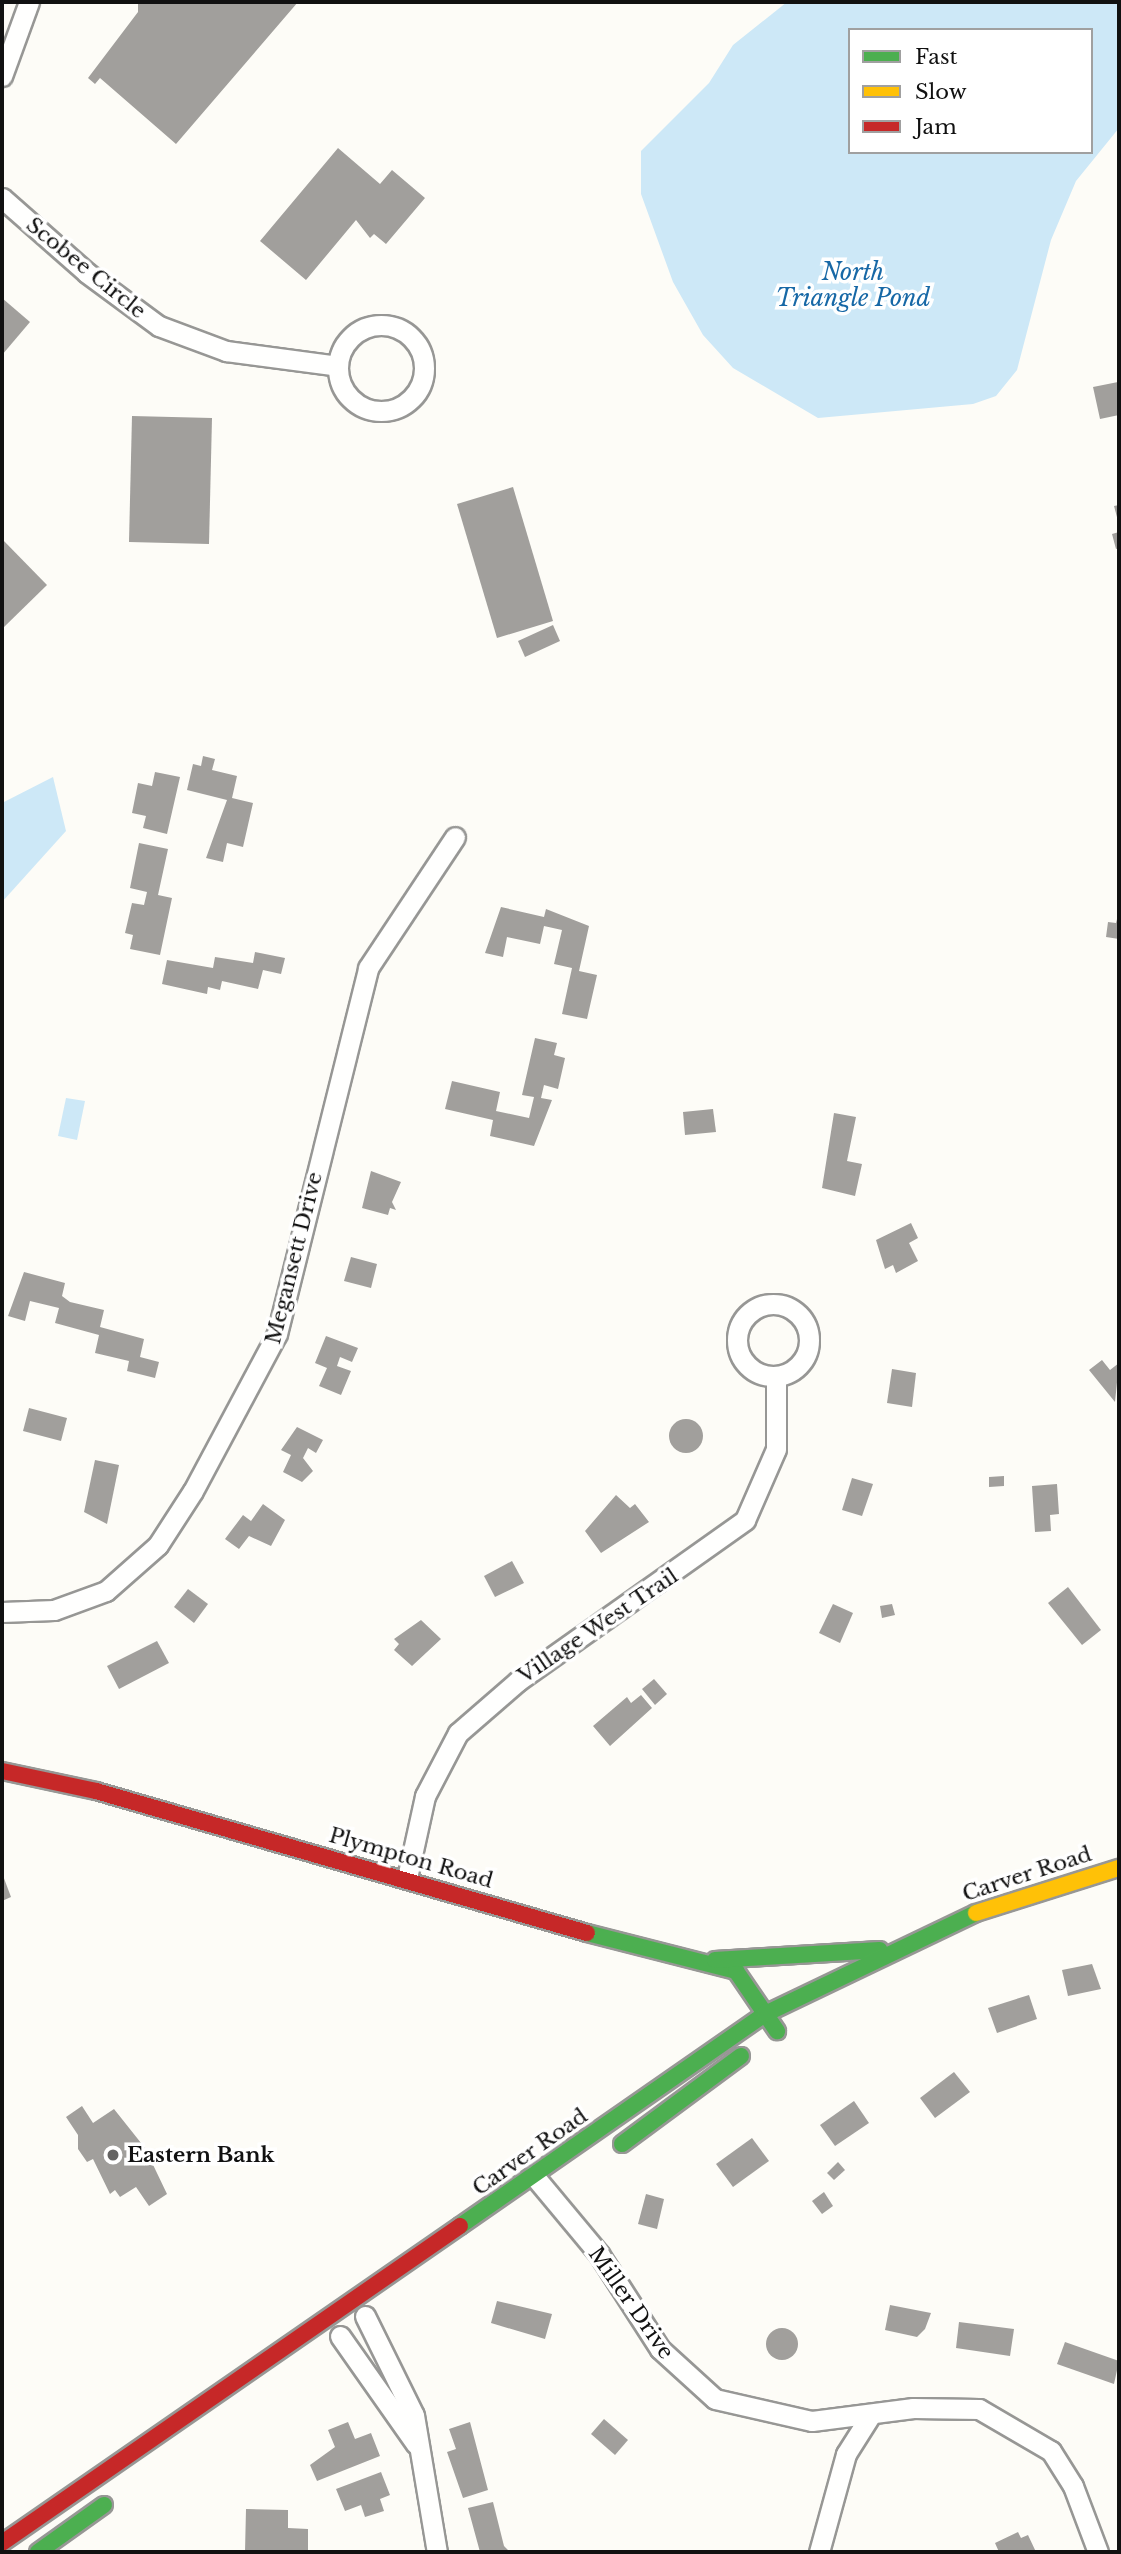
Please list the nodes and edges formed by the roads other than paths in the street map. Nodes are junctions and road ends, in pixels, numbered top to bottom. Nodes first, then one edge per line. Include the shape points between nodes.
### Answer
1 (29, 2) edge
2 (2, 76) edge
3 (2, 198) edge
4 (338, 366) junction
5 (455, 837) dead end
6 (776, 1376) dead end
7 (2, 1612) edge
8 (2, 1771) edge
9 (1119, 1868) edge
10 (407, 1878) junction
11 (887, 1949) junction
12 (931, 1956) dead end
13 (705, 1959) junction
14 (765, 2014) junction
15 (777, 2031) junction
16 (608, 2153) dead end
17 (534, 2176) junction
18 (566, 2181) dead end
19 (540, 2199) junction
20 (387, 2303) dead end
21 (365, 2316) junction
22 (335, 2340) joint
23 (870, 2416) junction
24 (419, 2449) junction
25 (116, 2496) dead end
26 (2, 2543) edge
27 (38, 2552) edge
28 (437, 2552) edge
29 (818, 2552) edge
30 (1098, 2552) edge

1 - 2 street
3 - 4 street, Scobee Circle via 87,274 159,326 226,351
4 - 4 street via 350,398 382,411 413,398 425,374 416,341 386,325 353,335
5 - 7 street, Megansett Drive via 368,968 278,1334 193,1491 158,1545 106,1591 54,1610
6 - 10 street, Village West Trail via 776,1448 745,1520 518,1681 458,1733 425,1796
8 - 10 main road, Plympton Road
9 - 11 main road, Carver Road via 996,1904
10 - 13 main road, Plympton Road via 631,1946
11 - 13 main road via 775,1961
11 - 14 main road, Carver Road
12 - 15 main road
13 - 14 main road, Plympton Road via 736,1971
14 - 15 main road, Plympton Road
14 - 17 main road, Carver Road
15 - 16 main road
17 - 19 street, Miller Drive
17 - 26 main road, Carver Road
18 - 19 main road, Carver Road
19 - 23 street, Miller Drive via 600,2255 660,2349 715,2399 811,2421
20 - 21 main road
21 - 22 main road
21 - 24 street via 414,2415
22 - 24 street
23 - 29 street via 846,2454
23 - 30 street, Miller Drive via 913,2408 979,2409 1030,2435 1063,2468
24 - 28 street
25 - 27 main road

